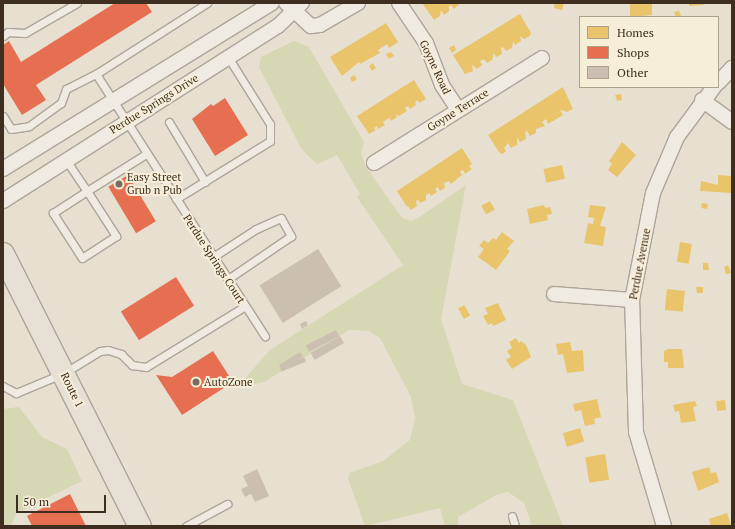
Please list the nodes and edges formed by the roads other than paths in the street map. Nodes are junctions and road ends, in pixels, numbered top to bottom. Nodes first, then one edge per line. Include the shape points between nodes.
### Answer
1 (77, 3) edge
2 (207, 3) edge
3 (272, 3) edge
4 (358, 3) edge
5 (399, 3) edge
6 (294, 6) edge
7 (3, 36) edge
8 (228, 57) junction
9 (542, 58) dead end
10 (732, 68) edge
11 (96, 74) junction
12 (719, 82) edge
13 (713, 88) edge
14 (112, 100) junction
15 (702, 100) junction
16 (458, 110) junction
17 (3, 116) edge
18 (126, 122) junction
19 (169, 122) dead end
20 (732, 122) edge
21 (146, 154) junction
22 (66, 160) junction
23 (374, 163) dead end
24 (3, 169) edge
25 (205, 182) junction
26 (87, 192) junction
27 (176, 199) junction
28 (3, 201) edge
29 (3, 254) edge
30 (213, 257) junction
31 (228, 279) junction
32 (554, 294) dead end
33 (632, 300) junction
34 (245, 306) junction
35 (264, 336) dead end
36 (64, 373) junction
37 (3, 386) edge
38 (227, 504) dead end
39 (512, 516) dead end
40 (140, 526) edge
41 (186, 526) edge
42 (515, 526) edge
43 (664, 526) edge

1 - 7 lane via 25,34 8,32
2 - 11 lane
3 - 14 street
4 - 6 street via 320,25 312,26
5 - 16 street, Goyne Road via 426,43 442,84
6 - 8 street, Perdue Springs Drive via 278,26
8 - 18 street, Perdue Springs Drive
8 - 25 lane via 270,124 270,141
9 - 16 street, Goyne Terrace
10 - 12 street
11 - 14 lane, Perdue Springs Court
11 - 17 lane via 66,89 61,103 29,126 11,129
13 - 15 street, Perdue Avenue
14 - 18 lane, Perdue Springs Court
14 - 24 street
15 - 20 street
15 - 33 street, Perdue Avenue via 677,137 654,193
16 - 23 street, Goyne Terrace
18 - 21 lane, Perdue Springs Court
18 - 22 street, Perdue Springs Drive
19 - 25 lane
21 - 26 lane
21 - 27 lane, Perdue Springs Court
22 - 26 lane
22 - 28 street, Perdue Springs Drive
25 - 27 lane
26 - 26 lane via 116,236 82,258 53,213
27 - 30 lane, Perdue Springs Court
29 - 36 main road, Route 1
30 - 31 lane, Perdue Springs Court
30 - 31 lane via 256,229 281,218 291,236
31 - 34 lane, Perdue Springs Court
32 - 33 street
33 - 43 street, Perdue Avenue via 636,432
34 - 35 lane, Perdue Springs Court
34 - 36 lane via 146,367 132,365 121,354 108,350
36 - 37 lane via 16,393
36 - 40 main road, Route 1
38 - 41 lane
39 - 42 lane

